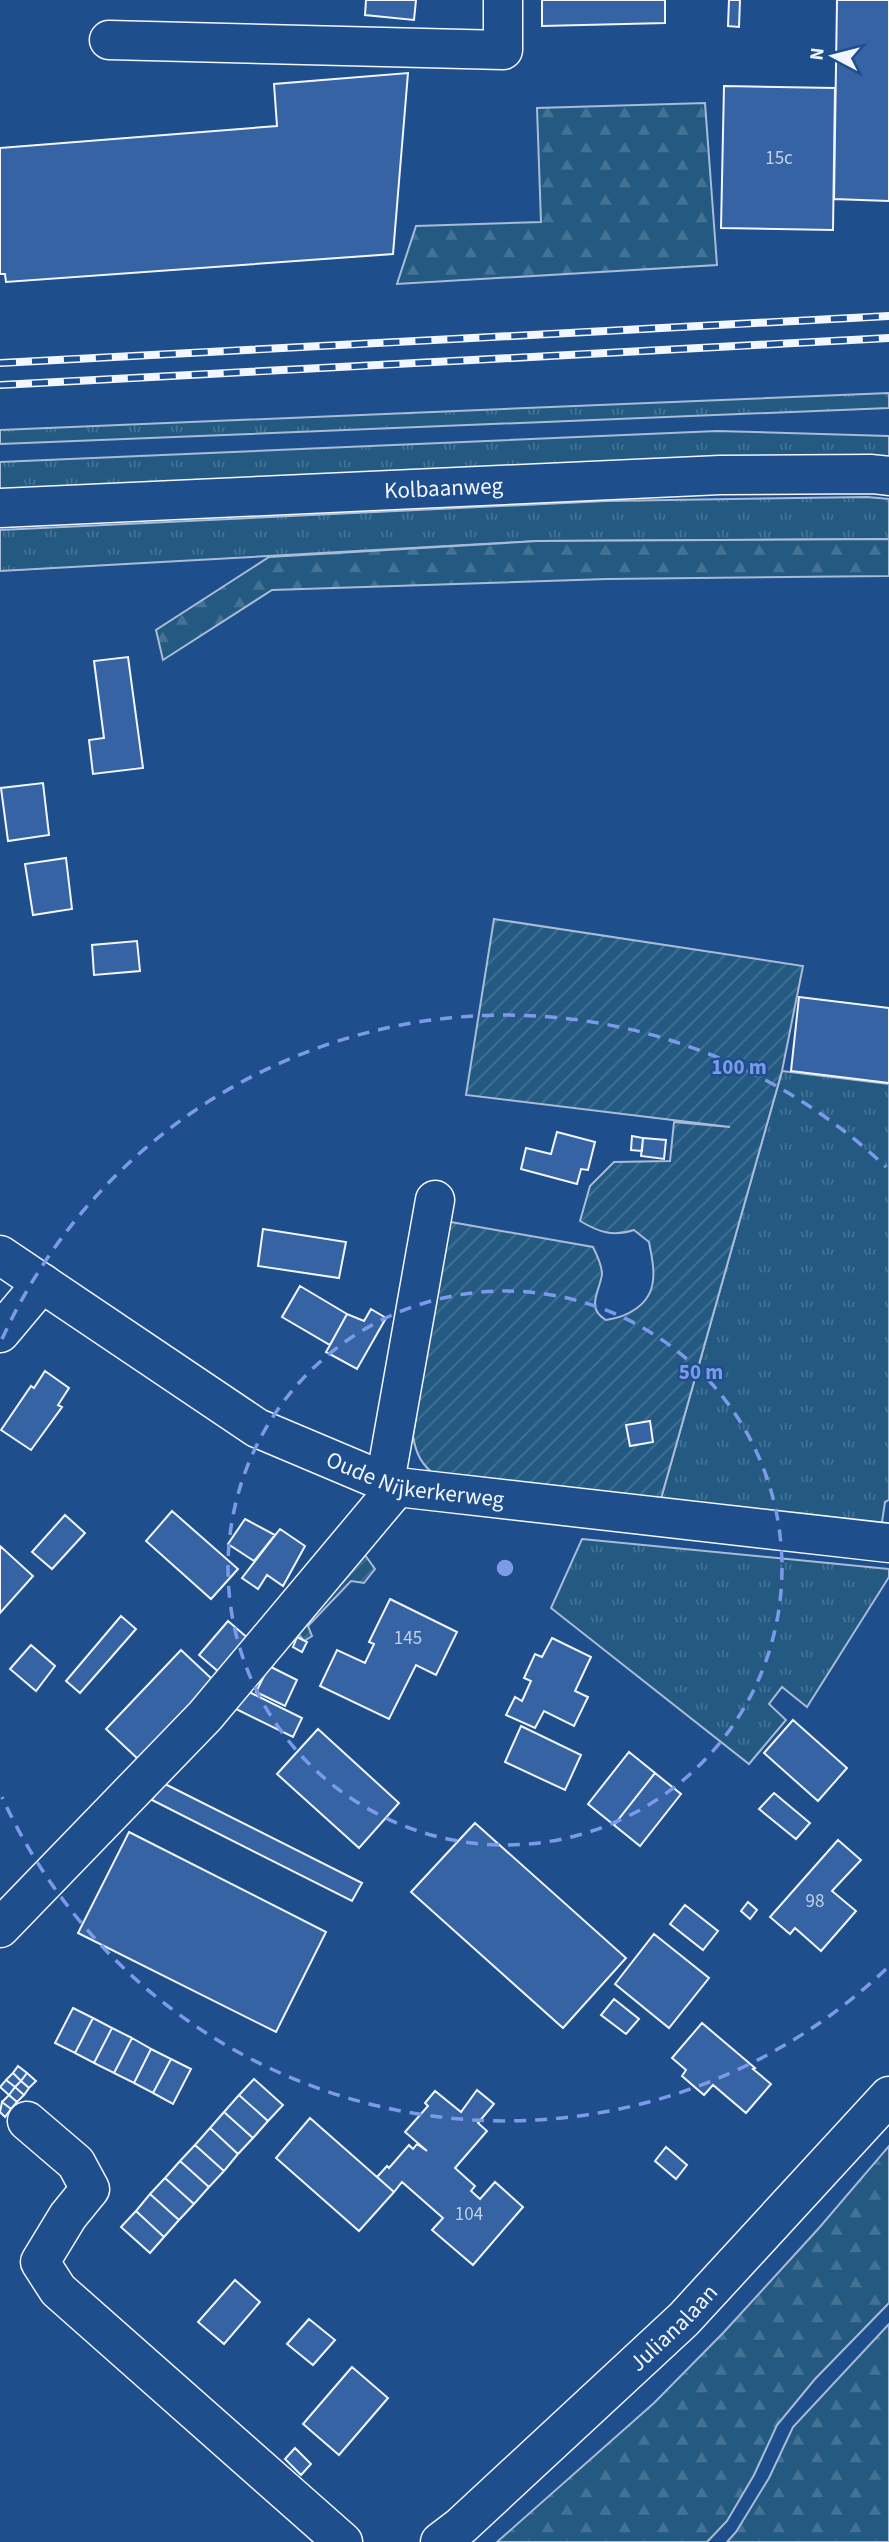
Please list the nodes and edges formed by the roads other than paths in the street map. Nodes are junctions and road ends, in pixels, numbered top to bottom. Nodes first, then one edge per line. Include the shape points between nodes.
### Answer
1 (503, 0) edge
2 (109, 40) dead end
3 (889, 476) edge
4 (0, 508) edge
5 (435, 1200) dead end
6 (0, 1255) edge
7 (42, 1283) junction
8 (0, 1333) edge
9 (391, 1484) junction
10 (889, 1543) edge
11 (0, 1928) edge
12 (889, 2096) edge
13 (27, 2121) dead end
14 (343, 2542) edge
15 (440, 2542) edge

1 - 2 street via 503,50
3 - 4 street, Kolbaanweg via 720,475
5 - 9 street
6 - 7 street, Oude Nijkerkerweg
7 - 8 street
7 - 9 street, Oude Nijkerkerweg via 257,1428
9 - 10 street, Oude Nijkerkerweg
9 - 11 street via 205,1716
12 - 15 street, Julianalaan via 684,2319
13 - 14 street via 76,2163 90,2189 40,2262 58,2290

